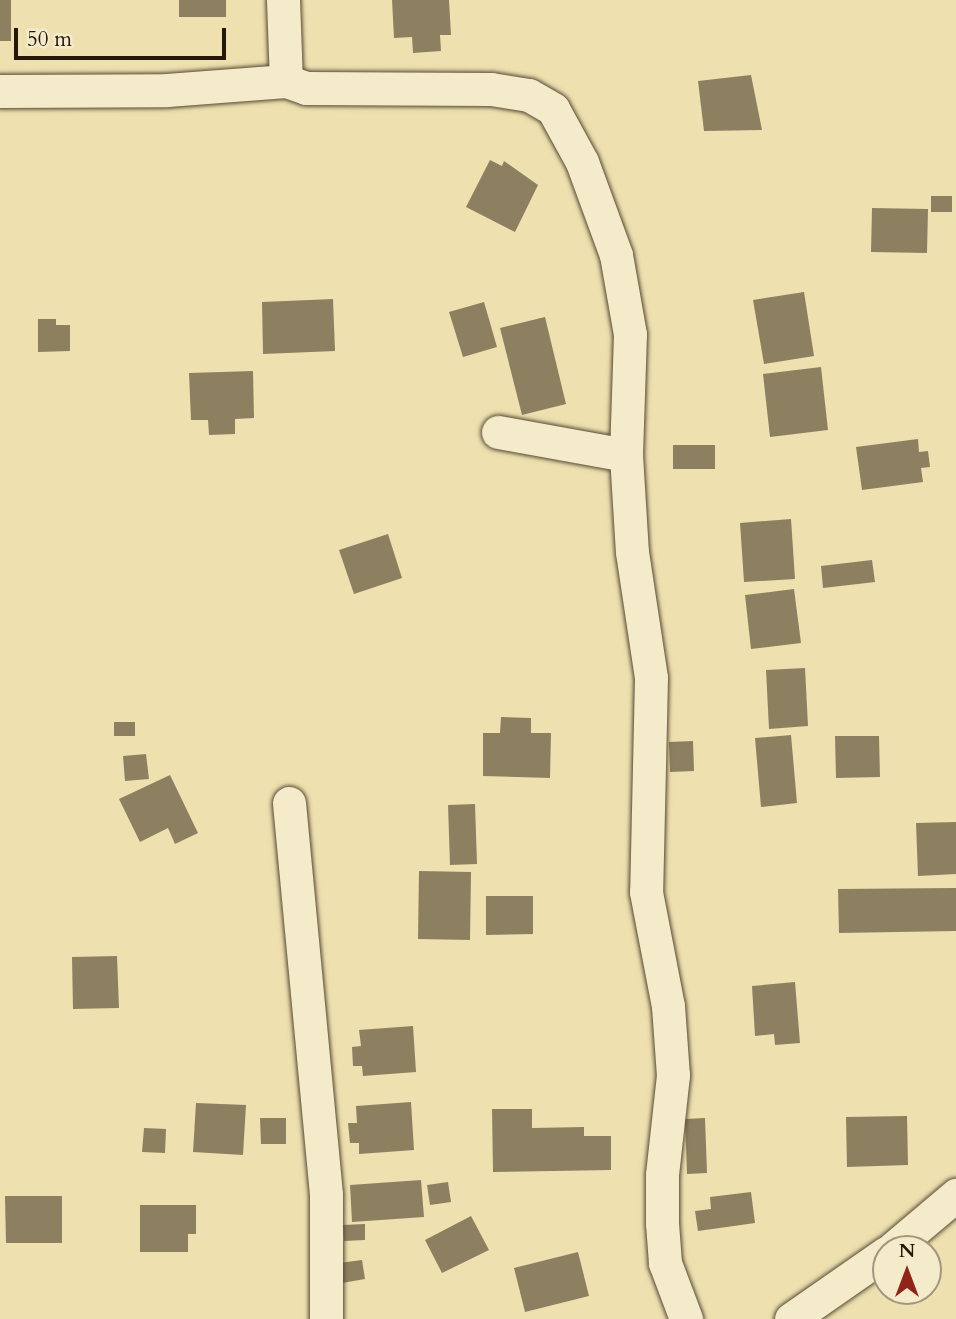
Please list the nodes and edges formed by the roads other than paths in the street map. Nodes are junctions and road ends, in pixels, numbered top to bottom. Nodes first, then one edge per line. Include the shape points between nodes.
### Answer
1 (283, 0) edge
2 (286, 81) junction
3 (0, 91) edge
4 (498, 432) dead end
5 (626, 455) junction
6 (289, 803) dead end
7 (956, 1195) edge
8 (909, 1235) edge
9 (872, 1263) edge
10 (326, 1319) edge
11 (686, 1319) edge
12 (791, 1319) edge

1 - 2 street
2 - 3 street via 167,90
2 - 5 street via 306,88 491,89 529,95 553,109 582,162 625,288 630,402
4 - 5 street
5 - 11 street via 635,589 651,678 646,892 668,1006 673,1075 662,1175 663,1236 671,1288
6 - 10 street via 326,1194
7 - 8 street
9 - 12 street

